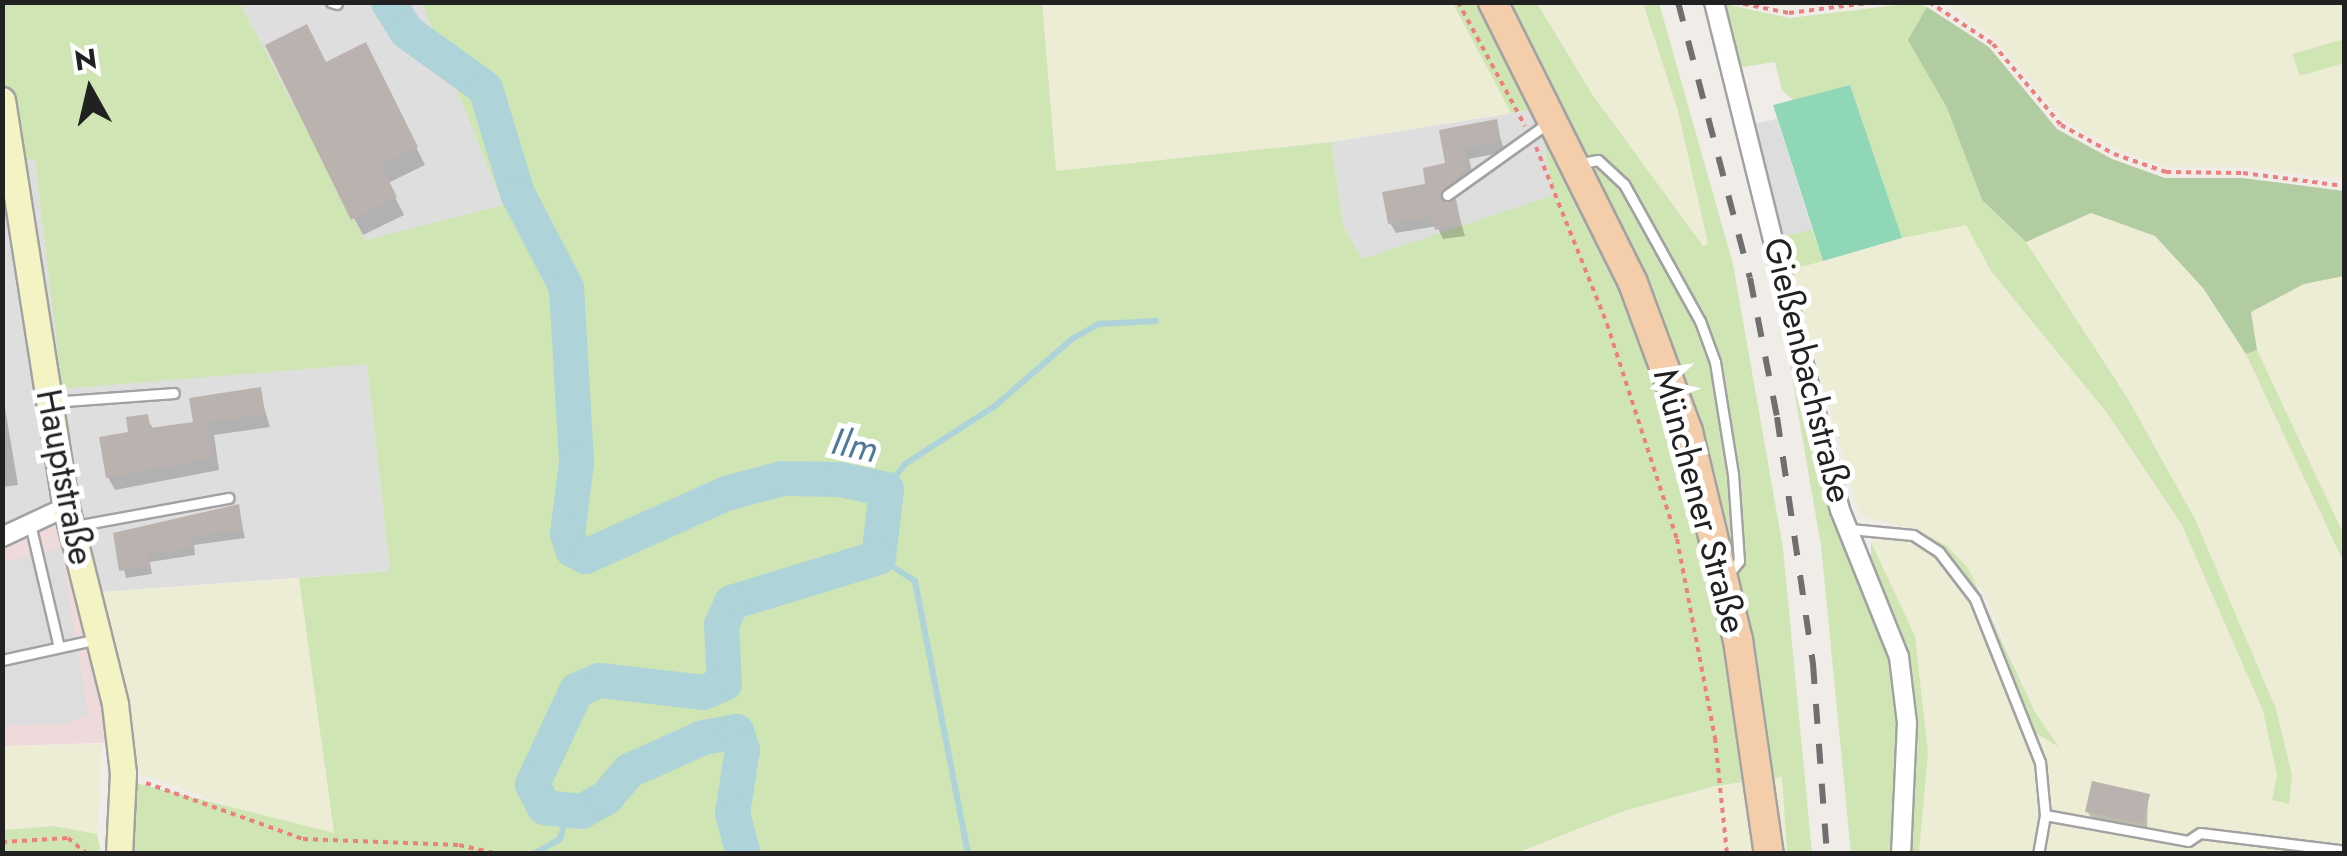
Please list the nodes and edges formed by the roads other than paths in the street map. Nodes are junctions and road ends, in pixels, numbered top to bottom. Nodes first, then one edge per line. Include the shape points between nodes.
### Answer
1 (1492, 2) edge
2 (1714, 2) edge
3 (2, 100) edge
4 (1555, 120) junction
5 (1577, 164) junction
6 (1447, 195) dead end
7 (174, 394) dead end
8 (49, 402) junction
9 (228, 498) dead end
10 (69, 517) junction
11 (31, 528) junction
12 (1850, 529) junction
13 (2, 537) edge
14 (1726, 575) junction
15 (101, 638) junction
16 (59, 648) junction
17 (2, 660) edge
18 (2045, 815) junction
19 (2339, 850) dead end
20 (120, 854) edge
21 (1769, 854) edge
22 (1901, 854) edge
23 (2038, 854) edge

1 - 4 main road, Münchener Straße
2 - 12 street, Gießenbachstraße via 1798,320 1826,458
3 - 8 street, Hauptstraße
4 - 5 main road, Münchener Straße
4 - 6 lane
5 - 14 main road, Münchener Straße via 1672,385
5 - 14 lane via 1598,160 1624,184 1700,321 1714,362 1733,474 1739,561
7 - 8 lane
8 - 10 street, Hauptstraße
9 - 10 lane
10 - 11 street
10 - 15 street, Hauptstraße
11 - 13 street
11 - 16 lane
12 - 18 lane via 1913,535 1962,576 2040,762
12 - 22 street, Gießenbachstraße via 1899,657 1907,723
14 - 21 main road, Münchener Straße
15 - 16 lane
15 - 20 street, Hauptstraße via 123,774
16 - 17 lane
18 - 19 lane via 2188,841 2200,833
18 - 23 lane

